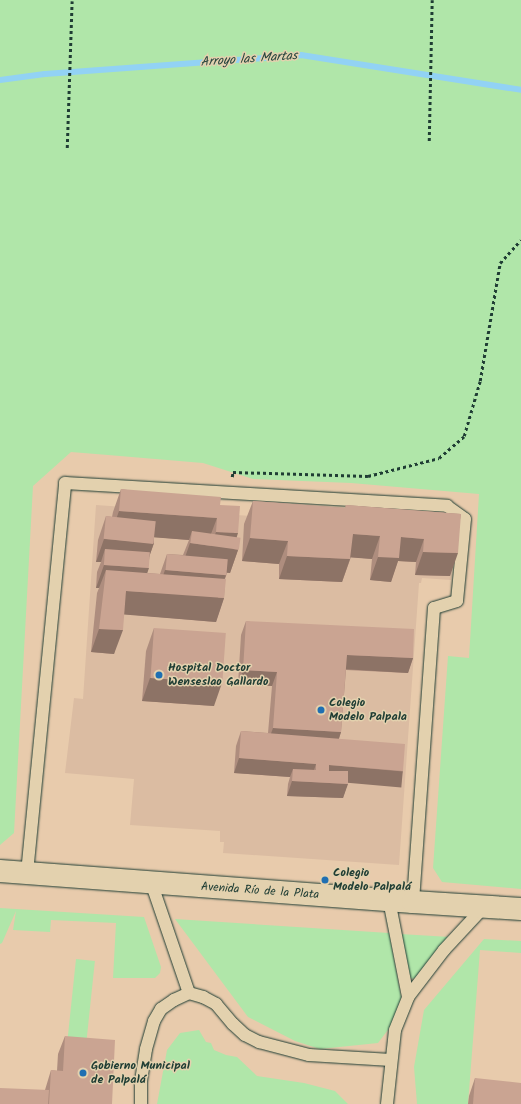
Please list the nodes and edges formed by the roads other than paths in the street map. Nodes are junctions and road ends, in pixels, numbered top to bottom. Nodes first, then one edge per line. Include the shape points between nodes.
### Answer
1 (0, 871) edge
2 (27, 873) junction
3 (152, 882) junction
4 (389, 900) junction
5 (413, 902) junction
6 (484, 907) junction
7 (521, 909) edge
8 (189, 994) junction
9 (408, 997) junction
10 (391, 1060) junction
11 (141, 1104) edge
12 (387, 1104) edge

1 - 2 main road, Avenida Río de la Plata
2 - 3 main road, Avenida Río de la Plata
2 - 5 lane via 65,483 447,506 466,519 457,601 434,608
3 - 4 main road, Avenida Río de la Plata
3 - 8 lane
4 - 5 main road, Avenida Río de la Plata
4 - 9 lane
5 - 6 main road, Avenida Río de la Plata
6 - 7 main road, Avenida Río de la Plata
6 - 9 lane via 444,950
8 - 10 lane via 203,997 216,1004 241,1032 259,1042 309,1055
8 - 11 lane via 161,1009 154,1021 146,1048 141,1081
9 - 10 lane via 395,1030
10 - 12 lane

